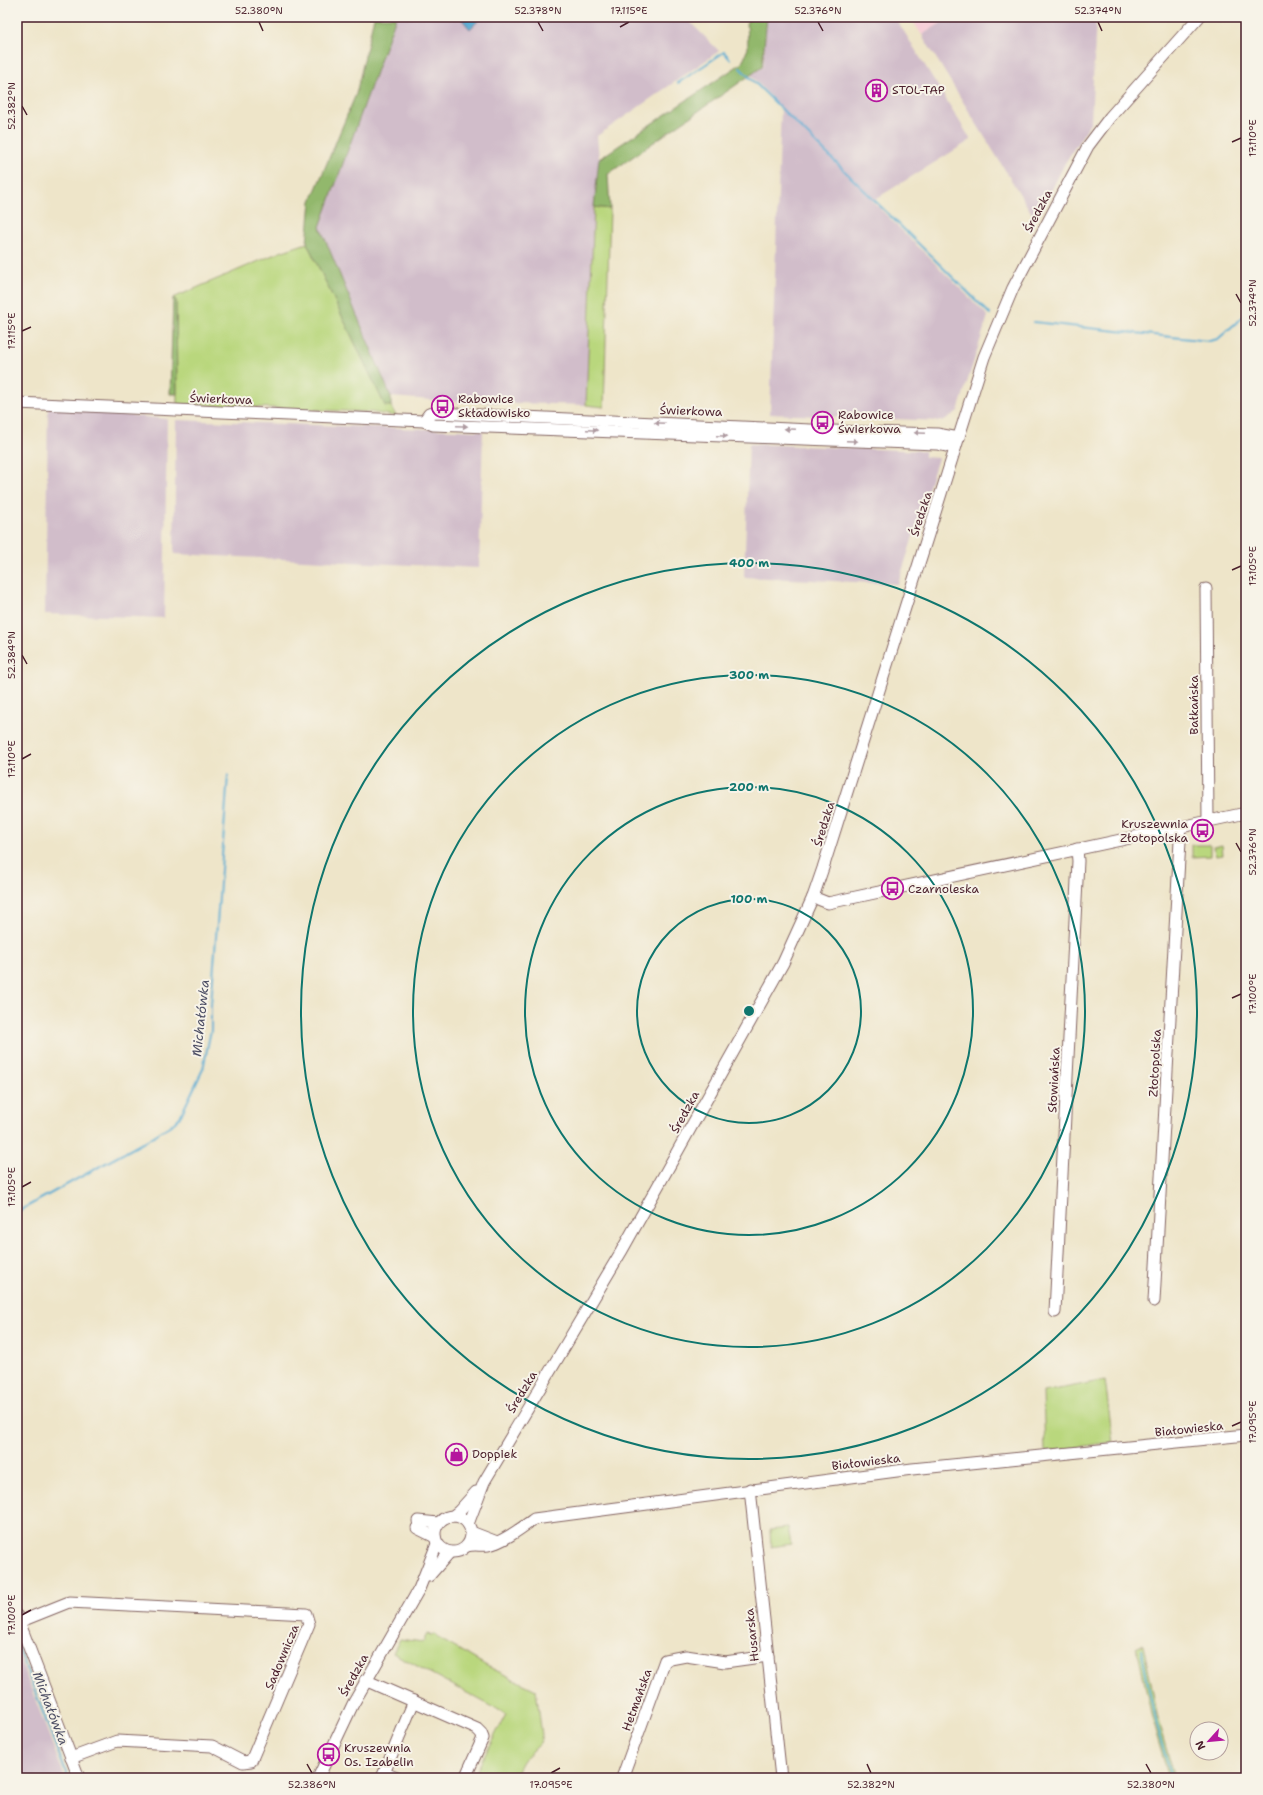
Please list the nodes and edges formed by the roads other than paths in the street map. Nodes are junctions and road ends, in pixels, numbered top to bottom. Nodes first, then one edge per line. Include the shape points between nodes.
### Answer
1 (1199, 17) edge
2 (17, 403) edge
3 (957, 443) junction
4 (1206, 589) dead end
5 (1246, 813) edge
6 (1208, 821) junction
7 (1179, 827) junction
8 (1077, 849) junction
9 (813, 898) junction
10 (1154, 1301) dead end
11 (1055, 1312) dead end
12 (1246, 1435) edge
13 (484, 1482) junction
14 (750, 1489) junction
15 (452, 1516) junction
16 (438, 1523) junction
17 (470, 1528) junction
18 (436, 1540) junction
19 (497, 1542) junction
20 (467, 1546) junction
21 (450, 1552) junction
22 (419, 1589) junction
23 (18, 1619) edge
24 (768, 1656) junction
25 (365, 1680) junction
26 (414, 1701) junction
27 (71, 1758) junction
28 (383, 1775) edge
29 (79, 1778) edge
30 (318, 1778) edge
31 (397, 1778) edge
32 (465, 1778) edge
33 (622, 1778) edge
34 (781, 1778) edge

1 - 3 street, Średzka via 1097,133 1078,164 1013,288 984,357
2 - 3 street, Świerkowa via 424,421 433,425
3 - 9 street, Średzka
4 - 6 street, Bałkańska
5 - 6 street
6 - 7 street
7 - 8 street
7 - 10 street, Złotopolska via 1180,848
8 - 9 street via 828,903
8 - 11 street, Słowiańska
9 - 13 street, Średzka via 783,963 621,1252
12 - 14 street, Białowieska via 912,1469
13 - 15 street, Średzka
13 - 17 street, Średzka
14 - 19 street, Białowieska via 534,1519
14 - 24 street, Husarska
15 - 16 street via 443,1518
15 - 17 street via 462,1518
16 - 18 street via 435,1529
16 - 18 street via 417,1525
17 - 19 street
17 - 20 street
18 - 21 street via 443,1550
18 - 22 street, Średzka
19 - 20 street, Białowieska
20 - 21 street via 459,1551
21 - 22 street, Średzka
22 - 25 street, Średzka
23 - 27 street
23 - 27 street, Sadownicza via 69,1602 306,1614 309,1624 251,1761 243,1762 212,1746 117,1741
24 - 33 street, Hetmańska via 725,1662 686,1656 665,1660
24 - 34 street, Husarska
25 - 26 street
25 - 30 street, Średzka
26 - 28 street
26 - 32 street via 481,1732 483,1738
27 - 29 street
28 - 31 street

